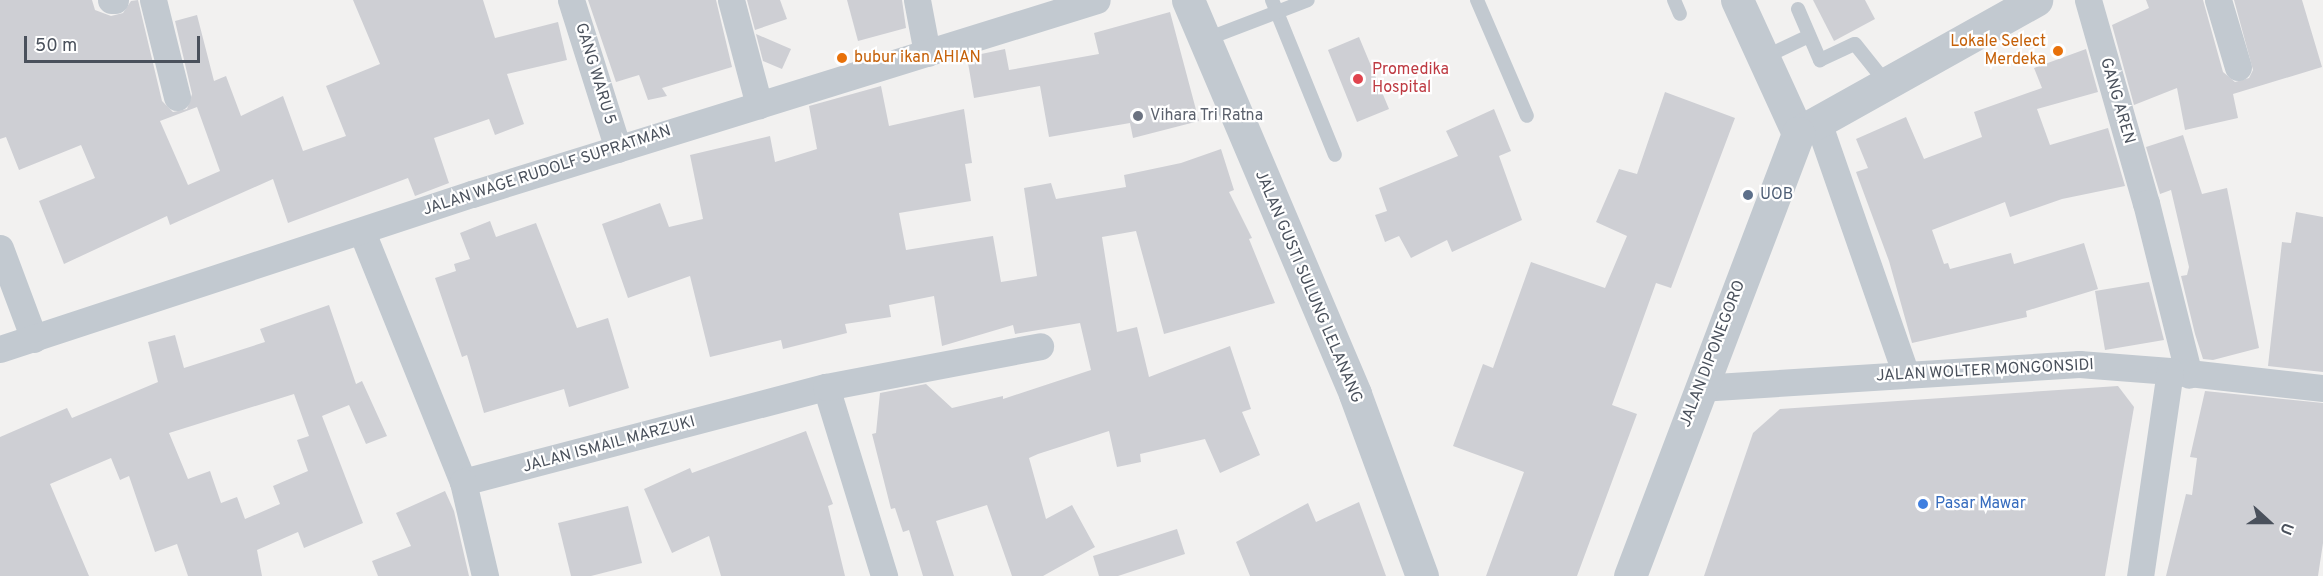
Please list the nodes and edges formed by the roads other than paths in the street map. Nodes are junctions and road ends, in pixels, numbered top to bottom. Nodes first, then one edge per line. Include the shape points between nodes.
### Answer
1 (153, 0) edge
2 (571, 0) edge
3 (731, 0) edge
4 (917, 0) edge
5 (1097, 0) edge
6 (1188, 0) edge
7 (1272, 0) edge
8 (1308, 0) edge
9 (1477, 0) edge
10 (1674, 0) edge
11 (1737, 0) edge
12 (2036, 0) edge
13 (2088, 0) edge
14 (2218, 0) edge
15 (1798, 9) dead end
16 (1278, 14) junction
17 (1680, 14) dead end
18 (1809, 36) junction
19 (1203, 40) junction
20 (927, 53) junction
21 (1764, 58) junction
22 (2238, 67) dead end
23 (1887, 84) junction
24 (177, 98) dead end
25 (759, 105) junction
26 (1527, 116) dead end
27 (1808, 128) junction
28 (618, 149) junction
29 (1335, 155) dead end
30 (362, 232) junction
31 (0, 248) edge
32 (34, 339) junction
33 (1040, 346) dead end
34 (0, 349) edge
35 (2179, 373) junction
36 (1906, 374) junction
37 (826, 387) junction
38 (1700, 388) junction
39 (2323, 388) edge
40 (463, 482) junction
41 (485, 576) edge
42 (884, 576) edge
43 (1422, 576) edge
44 (1630, 576) edge
45 (2140, 576) edge

1 - 24 street
2 - 28 street, GANG WARU 5
3 - 25 street
4 - 20 street
5 - 20 street, JALAN WAGE RUDOLF SUPRATMAN
6 - 19 street, JALAN GUSTI SULUNG LELANANG
7 - 16 lane
8 - 16 lane
9 - 26 lane
10 - 17 lane
11 - 21 street
12 - 23 street
13 - 35 street, GANG AREN via 2146,203
14 - 22 street
15 - 18 lane
16 - 19 lane
16 - 29 lane
18 - 21 lane
18 - 23 lane via 1820,60 1855,44
19 - 43 street, JALAN GUSTI SULUNG LELANANG via 1355,394
20 - 25 street, JALAN WAGE RUDOLF SUPRATMAN
21 - 27 street
23 - 27 street
25 - 28 street, JALAN WAGE RUDOLF SUPRATMAN
27 - 36 street
27 - 38 street, JALAN DIPONEGORO
28 - 30 street, JALAN WAGE RUDOLF SUPRATMAN
30 - 32 street, JALAN WAGE RUDOLF SUPRATMAN
30 - 40 street
31 - 32 street
32 - 34 street, JALAN WAGE RUDOLF SUPRATMAN
33 - 37 street, JALAN ISMAIL MARZUKI
35 - 36 street, JALAN WOLTER MONGONSIDI via 2079,364
35 - 39 street, JALAN WOLTER MONGONSIDI
35 - 45 street
36 - 38 street, JALAN WOLTER MONGONSIDI
37 - 40 street, JALAN ISMAIL MARZUKI
37 - 42 street
38 - 44 street, JALAN DIPONEGORO
40 - 41 street

